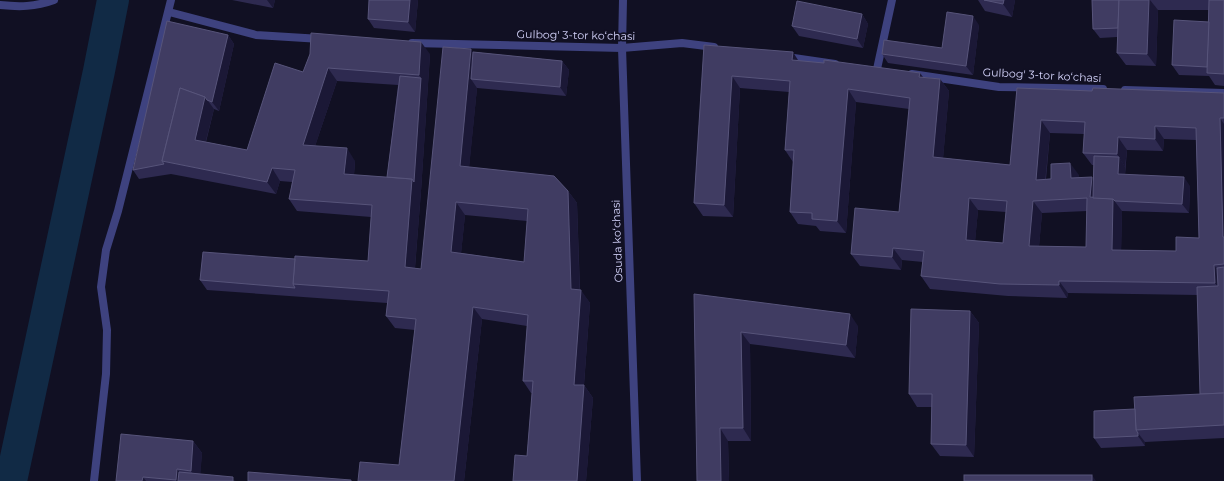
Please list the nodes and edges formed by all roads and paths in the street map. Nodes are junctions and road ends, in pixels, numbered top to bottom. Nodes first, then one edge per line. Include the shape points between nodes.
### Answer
1 (54, 0) edge
2 (171, 0) edge
3 (623, 0) edge
4 (892, 0) edge
5 (0, 5) edge
6 (168, 12) junction
7 (332, 39) edge
8 (402, 42) edge
9 (622, 48) junction
10 (721, 48) edge
11 (776, 56) edge
12 (846, 65) edge
13 (877, 69) edge
14 (907, 74) edge
15 (1224, 92) edge
16 (94, 481) edge
17 (637, 481) edge

1 - 5 street via 39,5
2 - 6 street
3 - 9 street, Osuda koʻchasi
4 - 13 street
6 - 7 street via 256,35
6 - 16 street via 106,250 101,287 107,330 106,374
8 - 9 street, Gulbog' 3-tor koʻchasi
9 - 10 street, Gulbog' 3-tor koʻchasi via 682,43
9 - 17 street, Osuda koʻchasi
11 - 12 street
14 - 15 street, Gulbog' 3-tor koʻchasi via 999,87

